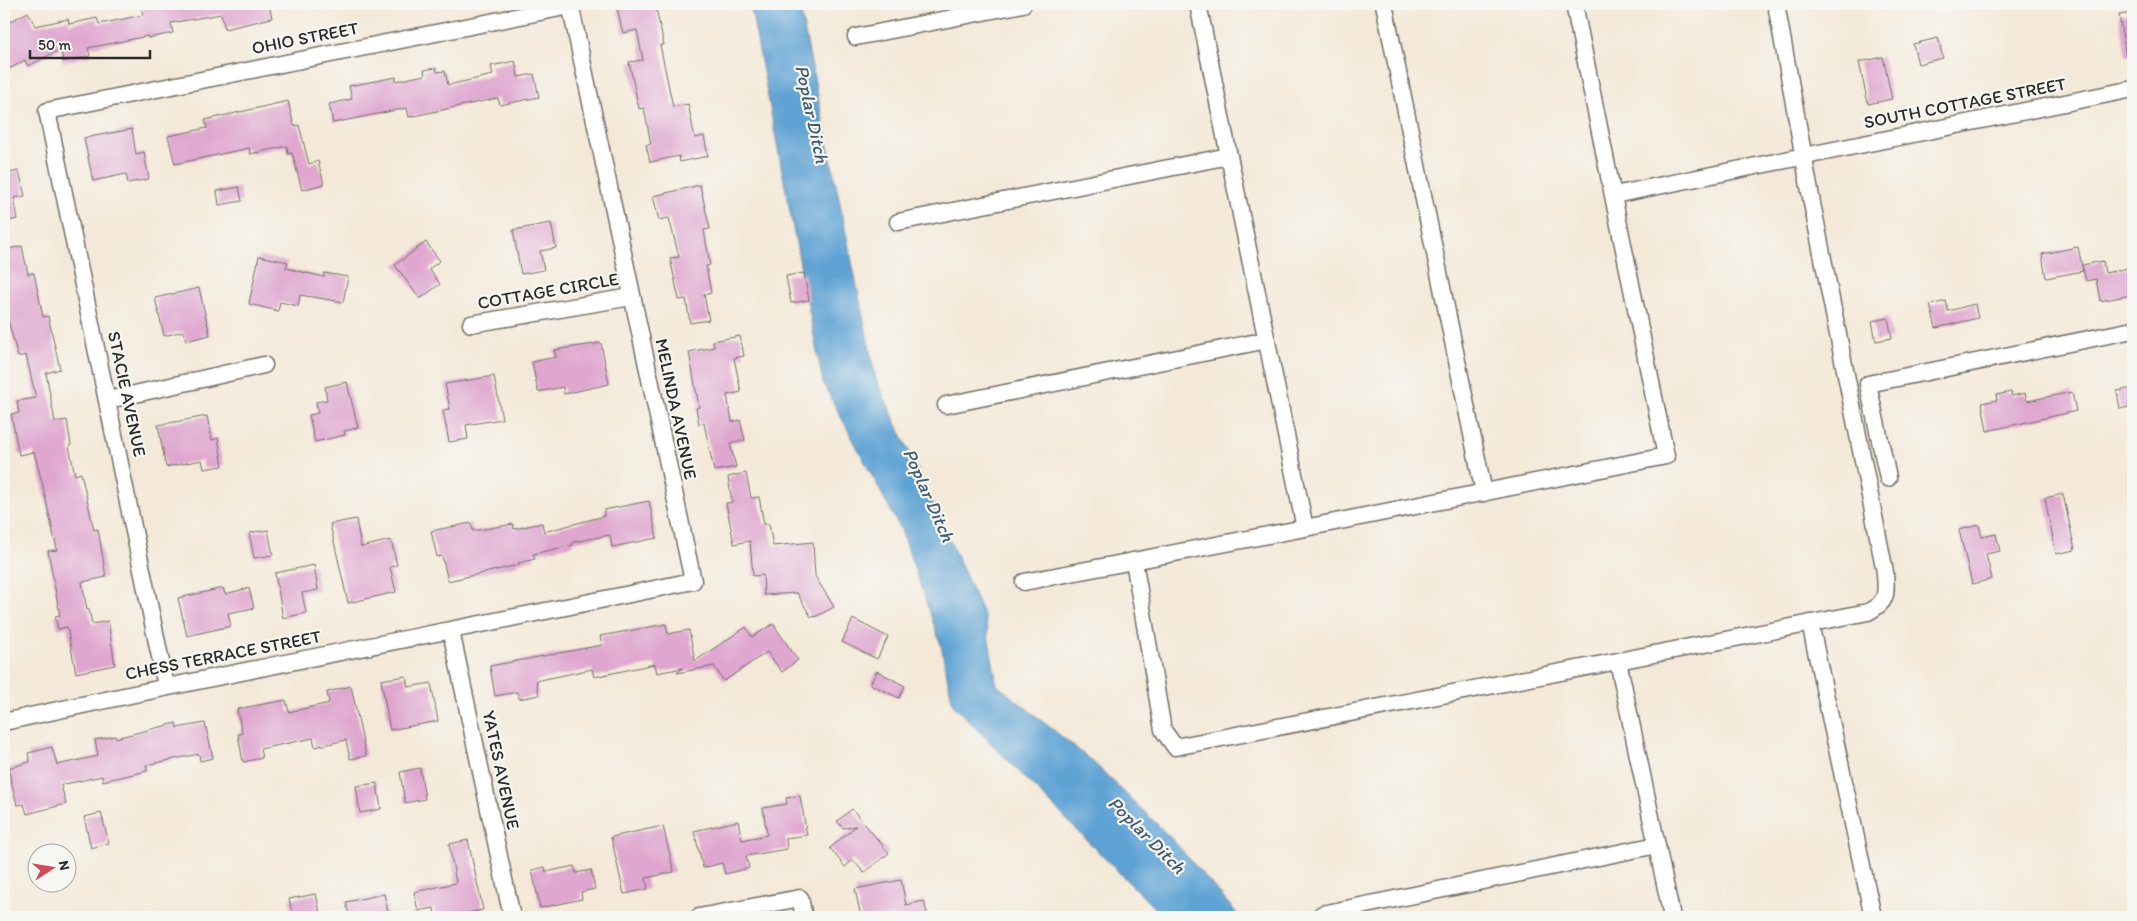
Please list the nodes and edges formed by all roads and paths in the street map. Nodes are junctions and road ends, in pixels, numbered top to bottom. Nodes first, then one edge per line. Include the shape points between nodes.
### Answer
1 (1023, 4) edge
2 (1198, 4) edge
3 (1384, 4) edge
4 (1574, 4) edge
5 (1776, 4) edge
6 (570, 5) edge
7 (856, 37) dead end
8 (2133, 90) edge
9 (47, 110) joint
10 (1229, 156) junction
11 (1805, 156) junction
12 (1614, 195) junction
13 (898, 222) dead end
14 (631, 297) junction
15 (471, 324) dead end
16 (2133, 330) edge
17 (1267, 340) junction
18 (264, 365) dead end
19 (108, 400) junction
20 (946, 405) dead end
21 (1888, 478) dead end
22 (1484, 493) junction
23 (1305, 528) junction
24 (1134, 561) junction
25 (1024, 582) dead end
26 (1810, 623) junction
27 (451, 631) junction
28 (1618, 660) junction
29 (166, 686) junction
30 (4, 722) edge
31 (1657, 845) junction
32 (1322, 914) dead end
33 (512, 917) edge
34 (699, 917) edge
35 (804, 917) edge
36 (1672, 917) edge
37 (1872, 917) edge

1 - 7 street
2 - 10 street
3 - 22 street
4 - 12 street
5 - 11 street
6 - 9 street, OHIO STREET
6 - 14 street, MELINDA AVENUE
8 - 11 street, SOUTH COTTAGE STREET
9 - 19 street, STACIE AVENUE
10 - 13 street
10 - 17 street
11 - 12 street, SOUTH COTTAGE STREET
11 - 26 street via 1885,572 1886,595 1880,606 1868,612
12 - 22 street via 1666,456
14 - 15 street, COTTAGE CIRCLE
14 - 27 street, MELINDA AVENUE via 693,580
16 - 21 street via 1868,384
17 - 20 street
17 - 23 street
18 - 19 street
19 - 29 street, STACIE AVENUE
22 - 23 street
23 - 24 street
24 - 25 street
24 - 28 street via 1163,730 1175,747
26 - 28 street
26 - 37 street
27 - 29 street, CHESS TERRACE STREET
27 - 33 street, YATES AVENUE
28 - 31 street
29 - 30 street, CHESS TERRACE STREET
31 - 32 street
31 - 36 street
34 - 35 street via 800,898

